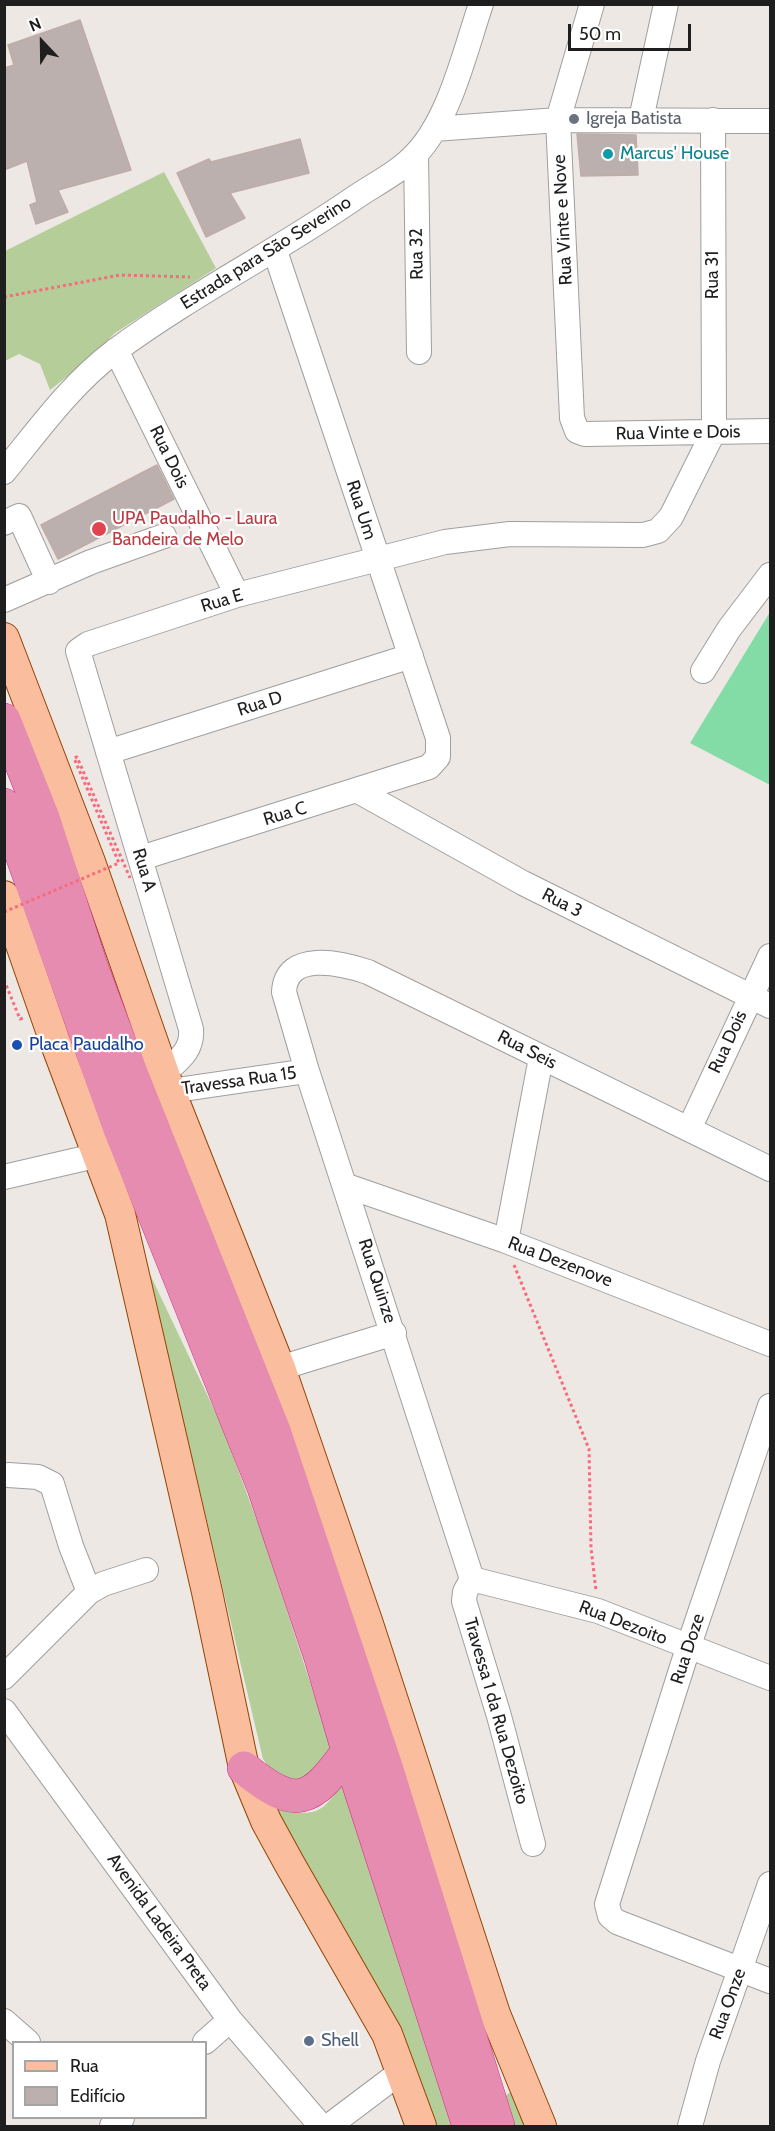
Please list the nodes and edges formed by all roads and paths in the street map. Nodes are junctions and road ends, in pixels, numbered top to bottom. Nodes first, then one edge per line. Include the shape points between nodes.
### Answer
1 (481, 4) edge
2 (592, 4) edge
3 (666, 4) edge
4 (641, 119) junction
5 (558, 120) junction
6 (712, 120) junction
7 (771, 121) edge
8 (434, 129) junction
9 (416, 155) junction
10 (275, 251) junction
11 (231, 277) junction
12 (4, 297) edge
13 (116, 350) junction
14 (419, 352) dead end
15 (714, 431) junction
16 (771, 431) edge
17 (585, 434) joint
18 (4, 472) edge
19 (4, 523) edge
20 (164, 536) dead end
21 (378, 560) junction
22 (771, 575) edge
23 (49, 582) junction
24 (237, 595) junction
25 (4, 600) edge
26 (4, 638) edge
27 (411, 656) junction
28 (78, 658) joint
29 (703, 671) dead end
30 (4, 720) edge
31 (108, 752) junction
32 (429, 767) joint
33 (358, 791) junction
34 (4, 805) edge
35 (135, 868) junction
36 (4, 896) edge
37 (4, 912) edge
38 (771, 956) edge
39 (285, 982) joint
40 (760, 1001) edge
41 (541, 1058) junction
42 (307, 1071) junction
43 (167, 1083) junction
44 (688, 1129) junction
45 (99, 1155) junction
46 (771, 1169) edge
47 (4, 1178) edge
48 (347, 1186) junction
49 (507, 1241) junction
50 (394, 1334) junction
51 (771, 1344) edge
52 (280, 1368) junction
53 (771, 1406) edge
54 (8, 1475) dead end
55 (146, 1570) dead end
56 (472, 1579) junction
57 (88, 1592) junction
58 (598, 1611) junction
59 (688, 1648) junction
60 (4, 1677) edge
61 (771, 1678) edge
62 (4, 1711) edge
63 (348, 1751) junction
64 (244, 1768) junction
65 (533, 1844) dead end
66 (771, 1884) edge
67 (741, 1970) junction
68 (771, 1981) edge
69 (230, 2020) junction
70 (4, 2021) edge
71 (26, 2041) edge
72 (207, 2041) edge
73 (402, 2071) junction
74 (321, 2127) edge
75 (329, 2127) edge
76 (421, 2127) edge
77 (469, 2127) edge
78 (498, 2127) edge
79 (542, 2127) edge
80 (690, 2127) edge

1 - 8 street, Estrada para São Severino via 455,82
2 - 5 street, Rua Vinte e Nove
3 - 4 street
4 - 5 street
4 - 6 street
5 - 8 street
5 - 17 street, Rua Vinte e Nove via 572,418 577,431
6 - 7 street
6 - 15 street, Rua 31
8 - 9 street, Estrada para São Severino
9 - 10 street, Estrada para São Severino
9 - 14 street, Rua 32
10 - 11 street, Estrada para São Severino
10 - 21 street, Rua Um
11 - 12 path via 120,275
11 - 13 street, Estrada para São Severino
13 - 18 street, Estrada para São Severino via 68,393
13 - 24 street, Rua Dois
15 - 16 street, Rua Vinte e Dois
15 - 17 street, Rua Vinte e Dois
15 - 21 street, Rua E via 671,517 658,531 643,535 478,536
19 - 23 street via 19,516
20 - 23 street
21 - 24 street, Rua E
21 - 27 street, Rua Um
22 - 29 street via 729,629
23 - 25 street
24 - 28 street, Rua E via 88,644 78,651
26 - 43 main road via 86,851
27 - 31 street, Rua D
27 - 32 street, Rua Um via 440,745 438,757
28 - 31 street, Rua A
30 - 78 highway via 43,818 129,1068 274,1431 386,1767
31 - 35 street, Rua A
32 - 33 street, Rua C
33 - 35 street, Rua C
33 - 40 street, Rua 3 via 523,884
34 - 63 highway via 119,1126 264,1488
35 - 37 path, bridge via 77,757 74,758 119,863
35 - 43 street, Rua A via 180,986 192,1037 188,1051
36 - 45 main road
38 - 40 street, Rua Dois
39 - 41 street, Rua Seis via 298,967 314,963 350,965 398,984
39 - 42 street, Rua Quinze via 284,993
40 - 44 street, Rua Dois
41 - 44 street, Rua Seis
41 - 49 street
42 - 43 street, Travessa Rua 15
42 - 48 street, Rua Quinze
43 - 52 main road
44 - 46 street, Rua Seis
45 - 47 street
45 - 64 main road via 136,1274
48 - 49 street, Rua Dezenove
48 - 50 street, Rua Quinze
49 - 51 street, Rua Dezenove
49 - 58 path via 589,1449 591,1548
50 - 52 street
50 - 56 street, Rua Quinze
52 - 79 main road via 495,2014
53 - 59 street, Rua Doze
54 - 57 street via 38,1477 52,1484
55 - 57 street
56 - 58 street, Rua Dezoito
56 - 65 street, Travessa 1 da Rua Dezoito via 464,1601
57 - 60 street
58 - 59 street, Rua Dezoito
59 - 61 street, Rua Dezoito
59 - 67 street, Rua Doze via 609,1893 608,1912 617,1922
62 - 69 street, Avenida Ladeira Preta
63 - 64 highway via 321,1787 297,1795 270,1789
63 - 77 highway
64 - 73 main road via 266,1821 387,2034
66 - 67 street, Rua Onze
67 - 68 street
67 - 80 street, Rua Onze via 708,2061
69 - 72 street
69 - 74 street, Avenida Ladeira Preta
70 - 71 street
73 - 75 street
73 - 76 main road

